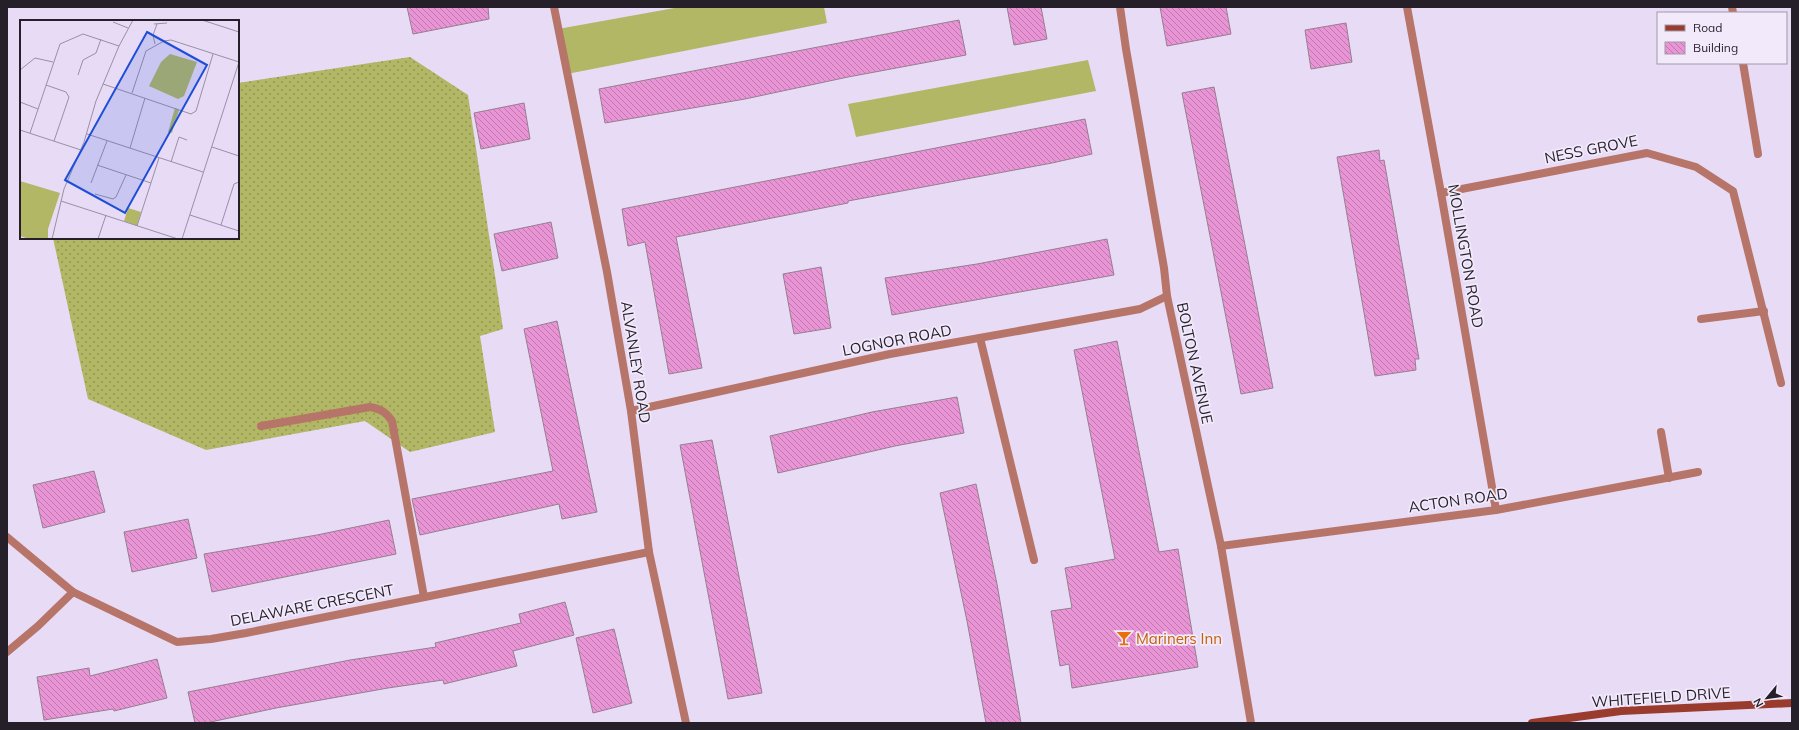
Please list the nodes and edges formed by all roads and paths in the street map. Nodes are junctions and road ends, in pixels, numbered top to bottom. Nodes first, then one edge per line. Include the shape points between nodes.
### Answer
1 (554, 7) edge
2 (1120, 7) edge
3 (1407, 7) edge
4 (1743, 64) edge
5 (1758, 154) dead end
6 (1442, 193) junction
7 (1167, 296) junction
8 (1764, 311) junction
9 (1701, 319) dead end
10 (980, 338) junction
11 (1781, 383) dead end
12 (631, 411) junction
13 (261, 426) dead end
14 (1661, 432) dead end
15 (1698, 472) dead end
16 (1669, 478) junction
17 (1496, 510) junction
18 (7, 537) edge
19 (1221, 546) junction
20 (649, 552) junction
21 (1034, 560) dead end
22 (73, 592) junction
23 (424, 597) junction
24 (7, 652) edge
25 (1792, 703) edge
26 (686, 723) edge
27 (1251, 723) edge
28 (1532, 723) edge

1 - 12 street, ALVANLEY ROAD via 607,272
2 - 7 street, BOLTON AVENUE
3 - 6 street, MOLLINGTON ROAD
4 - 5 street
6 - 8 street, NESS GROVE via 1647,153 1696,167 1733,191
6 - 17 street, MOLLINGTON ROAD
7 - 10 street, LOGNOR ROAD via 1140,309
7 - 19 street, BOLTON AVENUE
8 - 9 street
8 - 11 street, NESS GROVE
10 - 12 street, LOGNOR ROAD via 890,354
10 - 21 street
12 - 20 street, ALVANLEY ROAD
13 - 23 street via 370,407 388,414 392,420
14 - 16 street
15 - 16 street, ACTON ROAD
16 - 17 street, ACTON ROAD
17 - 19 street, ACTON ROAD
18 - 22 street, DELAWARE CRESCENT
19 - 27 street, BOLTON AVENUE
20 - 23 street, DELAWARE CRESCENT
20 - 26 street, ALVANLEY ROAD
22 - 23 street, DELAWARE CRESCENT via 177,642 211,639
22 - 24 street
25 - 28 main road, WHITEFIELD DRIVE via 1621,711

